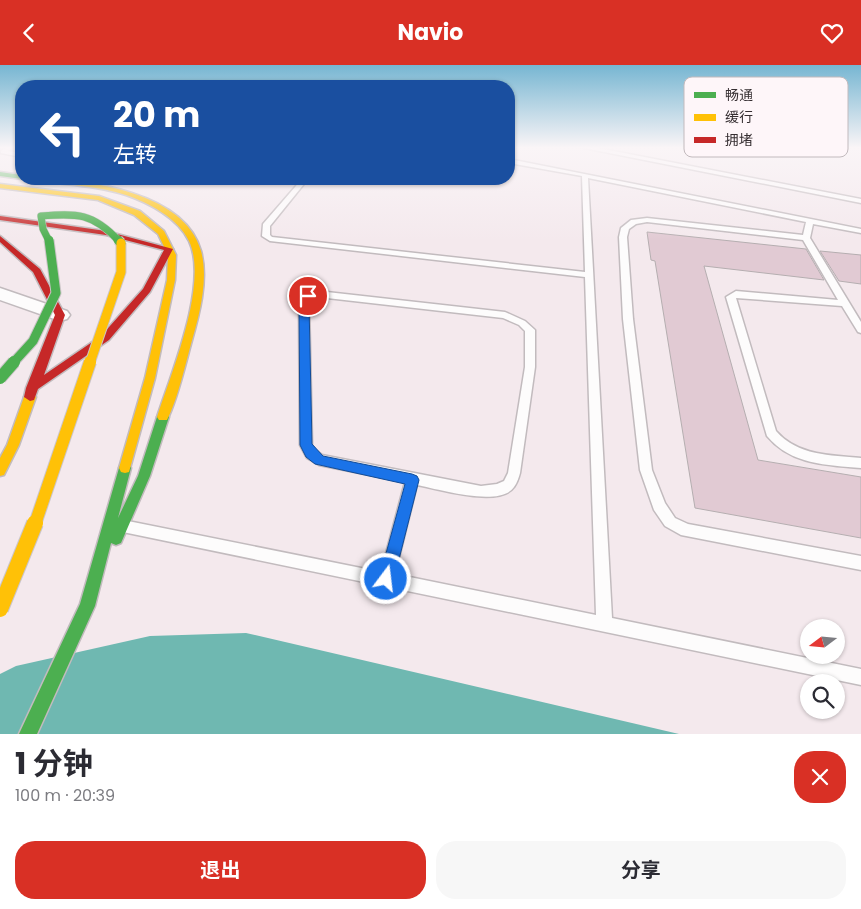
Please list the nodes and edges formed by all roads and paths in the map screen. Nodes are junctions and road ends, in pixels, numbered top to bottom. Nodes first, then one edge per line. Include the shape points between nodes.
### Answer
1 (585, 178) edge
2 (601, 178) edge
3 (750, 178) edge
4 (80, 185) edge
5 (300, 185) edge
6 (0, 187) edge
7 (861, 201) edge
8 (0, 210) edge
9 (40, 216) junction
10 (0, 218) edge
11 (810, 219) junction
12 (861, 231) edge
13 (806, 237) junction
14 (0, 238) edge
15 (169, 249) junction
16 (590, 275) junction
17 (0, 294) edge
18 (844, 303) junction
19 (60, 315) junction
20 (861, 330) edge
21 (0, 378) edge
22 (32, 389) junction
23 (861, 463) edge
24 (0, 471) edge
25 (412, 480) junction
26 (122, 526) junction
27 (861, 563) edge
28 (386, 579) junction
29 (87, 606) junction
30 (0, 609) edge
31 (604, 624) junction
32 (861, 677) edge
33 (28, 734) edge

1 - 16 lane
2 - 11 lane
3 - 7 lane
4 - 26 main road via 120,191 163,209 188,231 197,250 199,280 186,344 144,476
5 - 16 lane via 266,226 266,236 270,239
6 - 15 main road via 99,199 137,213 161,233
8 - 9 main road
9 - 21 main road, bridge via 49,240 56,293 33,341
9 - 30 main road, bridge via 69,215 102,221 121,243 121,272 25,552
10 - 15 main road via 84,227
11 - 12 lane
11 - 13 lane
13 - 18 lane
13 - 27 lane via 647,220 634,222 625,228 628,319 646,471 670,522 686,530
14 - 19 main road via 37,271
15 - 22 main road via 147,290 105,338
15 - 29 main road via 172,255 171,280 150,379
16 - 31 lane
17 - 19 street
18 - 20 lane
18 - 23 lane via 736,294 731,297 771,433 777,442 799,455
19 - 22 main road
22 - 24 main road via 13,445
25 - 25 lane via 320,460 311,454 306,445 304,304 308,296 505,315 530,330 530,367 514,473 509,485 481,492
25 - 28 lane
26 - 28 lane
26 - 29 main road
28 - 31 lane
29 - 33 main road
31 - 32 lane

